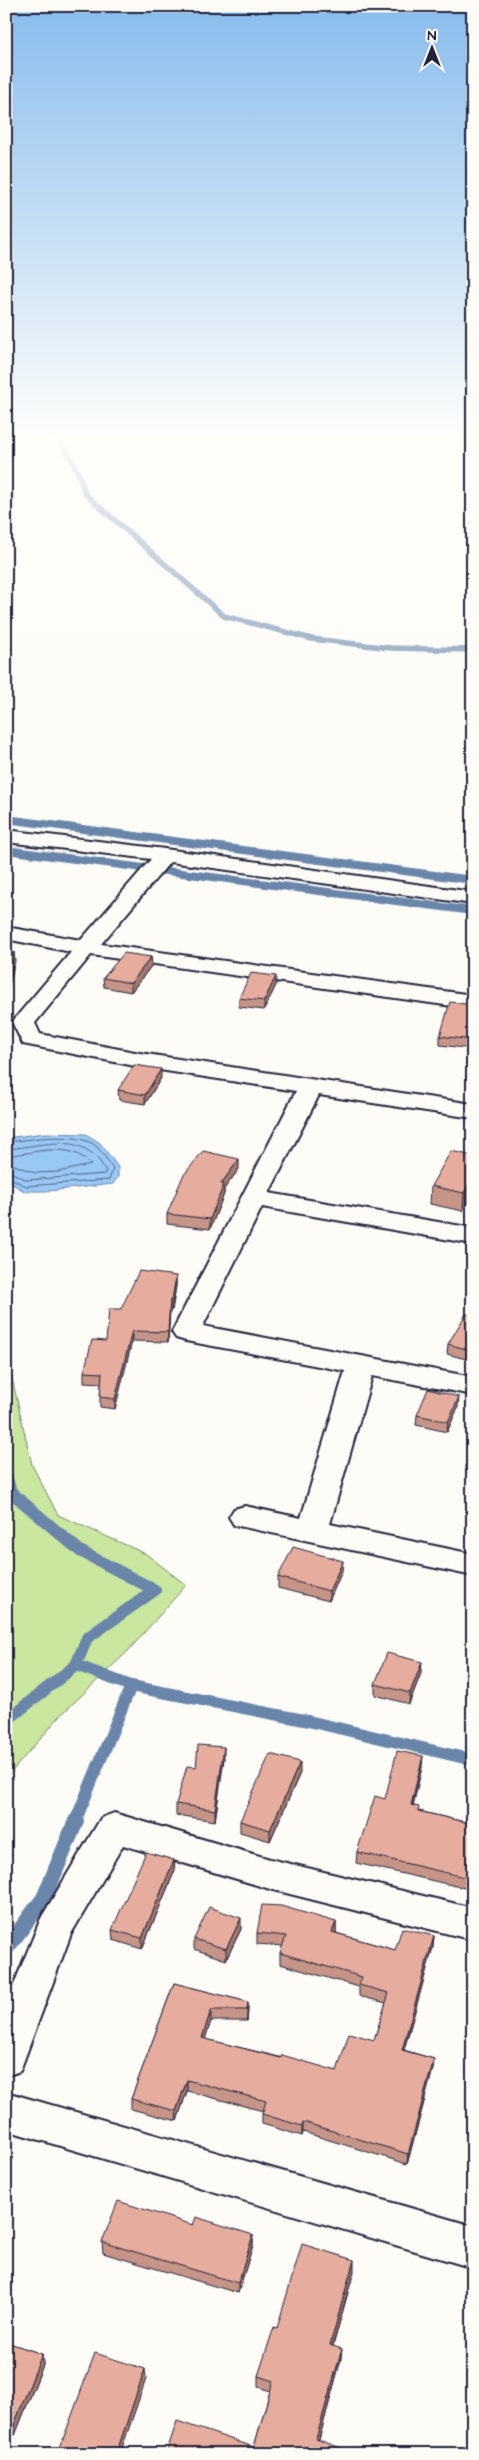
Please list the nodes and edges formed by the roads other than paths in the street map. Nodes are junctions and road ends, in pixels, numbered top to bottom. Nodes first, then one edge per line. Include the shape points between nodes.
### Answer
1 (6, 836) edge
2 (165, 855) junction
3 (473, 898) edge
4 (6, 933) edge
5 (87, 948) junction
6 (473, 1002) edge
7 (312, 1086) junction
8 (473, 1111) edge
9 (254, 1198) junction
10 (473, 1236) edge
11 (361, 1365) junction
12 (473, 1386) edge
13 (244, 1517) dead end
14 (313, 1530) junction
15 (473, 1565) edge
16 (473, 1924) edge
17 (6, 2058) edge
18 (6, 2112) edge
19 (473, 2247) edge

1 - 2 street
2 - 3 street
2 - 5 street
4 - 5 street
5 - 6 street
5 - 7 street via 23,1022 31,1039 140,1060
7 - 8 street
7 - 9 street
9 - 10 street
9 - 11 street via 186,1332
11 - 12 street
11 - 14 street
13 - 14 street
14 - 15 street
16 - 17 street via 270,1874 114,1828 54,1929
18 - 19 street

